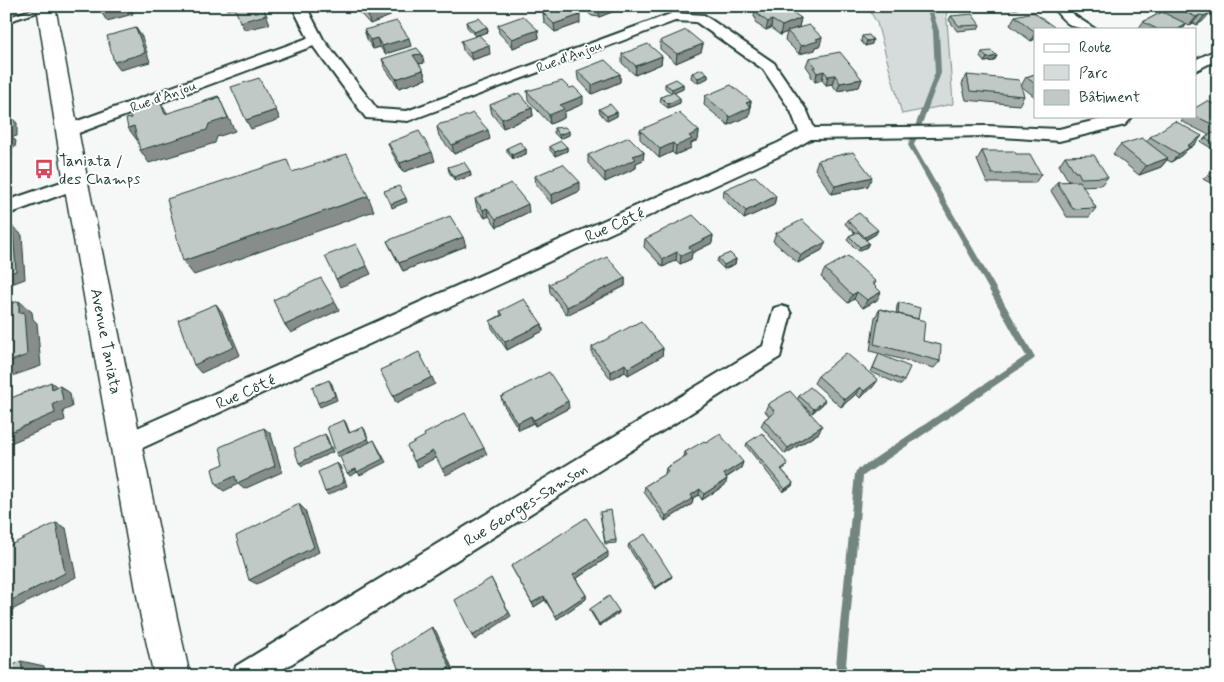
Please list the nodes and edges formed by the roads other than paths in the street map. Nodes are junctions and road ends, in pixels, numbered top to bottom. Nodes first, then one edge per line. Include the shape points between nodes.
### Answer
1 (299, 6) edge
2 (1059, 6) edge
3 (46, 7) edge
4 (6, 20) edge
5 (1086, 28) edge
6 (316, 40) junction
7 (1218, 53) edge
8 (1196, 65) edge
9 (1122, 118) edge
10 (67, 131) junction
11 (808, 134) junction
12 (76, 183) junction
13 (6, 208) edge
14 (781, 314) dead end
15 (128, 444) junction
16 (172, 676) edge
17 (246, 676) edge

1 - 6 street, Rue d'Anjou
2 - 5 street via 1070,19
3 - 4 lane
3 - 10 main road, Avenue Taniata
6 - 10 street, Rue d'Anjou
6 - 11 street, Rue d'Anjou via 372,114 408,116 672,17 699,18 769,66 799,111
7 - 8 street
9 - 11 street, Rue Côté via 1059,135 987,131
10 - 12 main road, Avenue Taniata
11 - 15 street, Rue Côté
12 - 13 street
12 - 15 main road, Avenue Taniata
14 - 17 street, Rue Georges-Samson via 772,351
15 - 16 main road, Avenue Taniata

